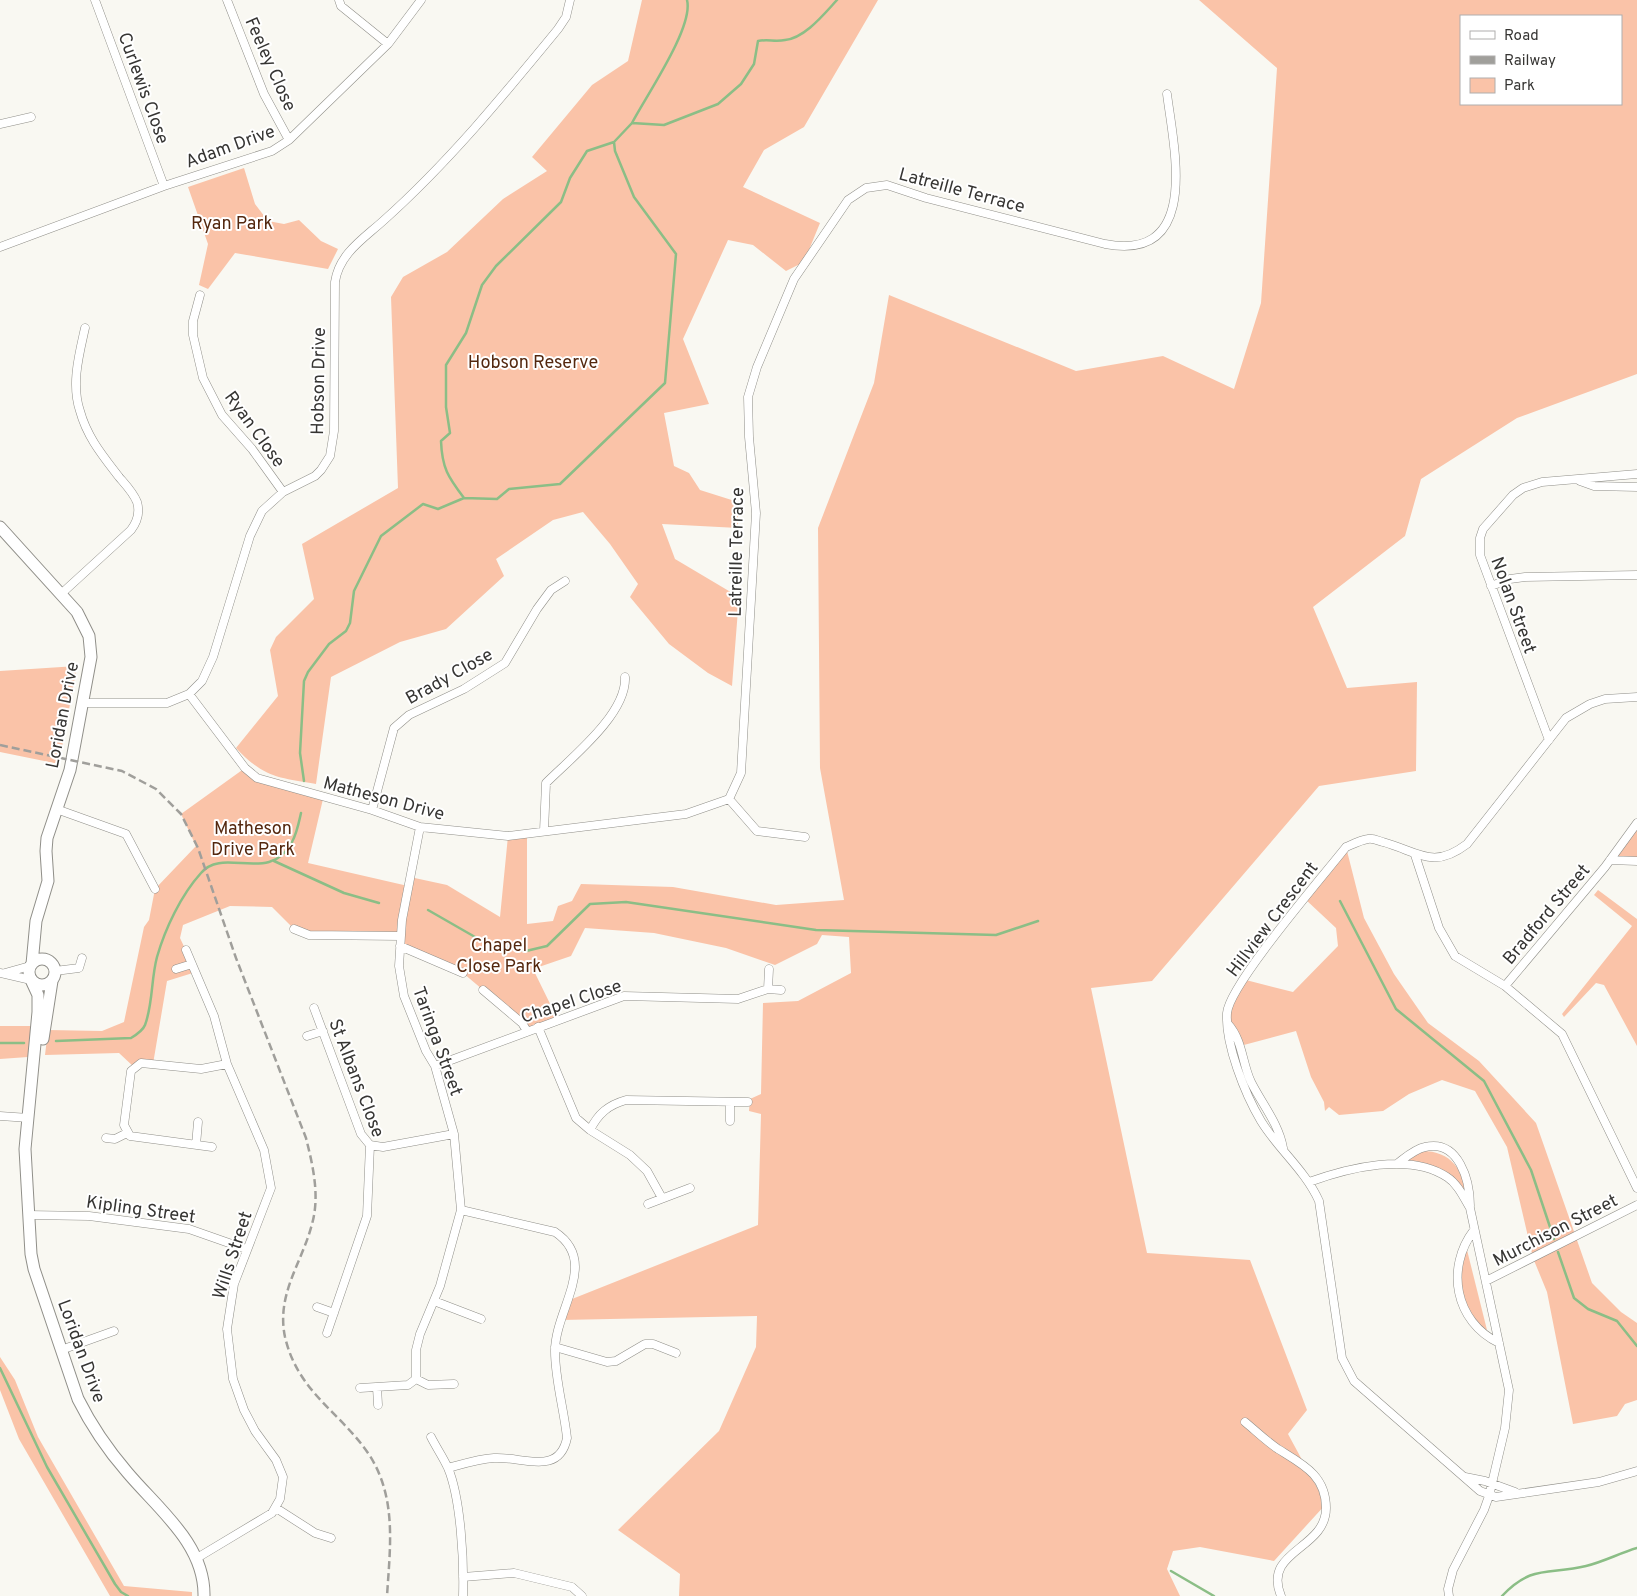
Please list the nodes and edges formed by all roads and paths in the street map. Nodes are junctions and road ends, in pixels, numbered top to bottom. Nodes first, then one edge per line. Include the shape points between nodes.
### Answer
1 (95, 0) edge
2 (227, 0) edge
3 (339, 0) edge
4 (421, 0) edge
5 (570, 0) edge
6 (388, 44) junction
7 (1167, 94) dead end
8 (31, 117) dead end
9 (0, 124) edge
10 (289, 140) junction
11 (164, 186) junction
12 (0, 247) edge
13 (200, 295) dead end
14 (85, 328) dead end
15 (1637, 474) edge
16 (1578, 481) junction
17 (1637, 487) edge
18 (283, 492) junction
19 (0, 527) edge
20 (1637, 575) edge
21 (565, 581) dead end
22 (1491, 586) junction
23 (61, 594) junction
24 (625, 677) dead end
25 (189, 694) junction
26 (1637, 697) edge
27 (83, 703) junction
28 (1549, 740) junction
29 (729, 798) junction
30 (58, 810) junction
31 (372, 810) junction
32 (1637, 823) edge
33 (420, 827) junction
34 (544, 831) junction
35 (805, 837) dead end
36 (1415, 855) junction
37 (1610, 860) junction
38 (1637, 861) edge
39 (155, 889) dead end
40 (294, 929) dead end
41 (400, 936) junction
42 (34, 937) junction
43 (400, 946) junction
44 (186, 950) dead end
45 (82, 958) dead end
46 (192, 964) junction
47 (31, 965) junction
48 (176, 969) dead end
49 (769, 969) dead end
50 (53, 972) junction
51 (3, 973) edge
52 (463, 973) dead end
53 (32, 981) junction
54 (1505, 986) junction
55 (768, 989) junction
56 (483, 990) dead end
57 (781, 990) dead end
58 (314, 1008) dead end
59 (538, 1027) junction
60 (323, 1031) junction
61 (527, 1031) junction
62 (306, 1036) dead end
63 (227, 1064) junction
64 (435, 1066) junction
65 (32, 1082) junction
66 (730, 1102) junction
67 (748, 1102) dead end
68 (0, 1116) edge
69 (29, 1118) junction
70 (730, 1121) dead end
71 (198, 1122) dead end
72 (590, 1130) junction
73 (127, 1133) junction
74 (454, 1134) junction
75 (106, 1138) dead end
76 (196, 1145) junction
77 (370, 1145) junction
78 (212, 1147) dead end
79 (1398, 1162) junction
80 (1309, 1182) junction
81 (690, 1188) dead end
82 (1637, 1188) edge
83 (662, 1198) junction
84 (648, 1204) dead end
85 (1637, 1205) edge
86 (1470, 1208) junction
87 (461, 1210) junction
88 (28, 1215) junction
89 (1474, 1230) junction
90 (246, 1249) junction
91 (1486, 1281) junction
92 (434, 1301) junction
93 (317, 1307) dead end
94 (334, 1313) junction
95 (481, 1319) dead end
96 (114, 1331) dead end
97 (327, 1333) dead end
98 (1500, 1343) junction
99 (555, 1347) junction
100 (61, 1350) junction
101 (676, 1353) dead end
102 (416, 1379) junction
103 (454, 1384) dead end
104 (377, 1387) junction
105 (360, 1388) dead end
106 (378, 1405) dead end
107 (1245, 1422) dead end
108 (431, 1437) dead end
109 (448, 1468) junction
110 (1637, 1471) edge
111 (1464, 1477) junction
112 (1491, 1483) junction
113 (1517, 1493) junction
114 (1489, 1496) junction
115 (276, 1508) junction
116 (331, 1538) dead end
117 (197, 1558) junction
118 (463, 1577) junction
119 (204, 1596) edge
120 (463, 1596) edge
121 (582, 1596) edge
122 (1281, 1596) edge
123 (1449, 1596) edge

1 - 11 street, Curlewis Close
2 - 10 street, Feeley Close via 264,94
3 - 6 street
4 - 6 street, Adam Drive
5 - 18 street, Hobson Drive via 566,17 558,29 478,126 407,200 344,258 336,272 335,282 332,449 321,470
6 - 10 street, Adam Drive
7 - 29 street, Latreille Terrace via 1178,182 1173,211 1162,229 1144,243 1122,247 1105,244 887,185 876,185 848,200 794,279 757,367 748,397 756,513 741,773
8 - 9 street
10 - 11 street, Adam Drive via 272,151
11 - 12 street, Adam Drive
13 - 18 street, Ryan Close via 193,321 203,378 222,415
14 - 23 street via 76,373 79,409 96,447 132,492 138,512 137,522 131,530
15 - 16 street, Nolan Street via 1596,476
16 - 17 street, Nolan Street via 1594,486
16 - 22 street, Nolan Street via 1542,482 1523,488 1488,522 1483,529 1480,546
18 - 25 street, Hobson Drive via 264,508 255,523 212,657 202,681
19 - 23 street, Loridan Drive
20 - 22 street via 1525,577
21 - 31 street, Brady Close via 551,590 537,609 505,663 464,690 409,715 394,728
22 - 28 street, Nolan Street
23 - 27 street, Loridan Drive via 77,612 90,642 91,657
24 - 34 street via 619,703 605,723 546,783
25 - 27 street, Hobson Drive via 159,705
25 - 31 street, Matheson Drive via 245,768 257,778
26 - 28 street, Hillview Crescent via 1605,699 1577,710 1566,718
27 - 30 street, Loridan Drive via 70,770
28 - 36 street, Hillview Crescent via 1467,844 1440,858
29 - 34 street, Matheson Drive via 686,814
29 - 35 street via 757,831
30 - 39 street via 126,834
30 - 42 street, Loridan Drive via 47,838 48,881
31 - 33 street, Matheson Drive
32 - 37 street, Bradford Street
33 - 34 street, Matheson Drive via 508,836
33 - 41 street, Taringa Street
36 - 54 street via 1439,928 1455,956
36 - 80 street, Hillview Crescent via 1399,846 1370,839 1346,847 1242,979 1227,1011 1230,1039 1244,1087 1261,1121
37 - 38 street, Bradford Street
37 - 54 street, Bradford Street
40 - 41 street via 309,935
41 - 43 street, Taringa Street
42 - 47 street, Loridan Drive
42 - 50 street
43 - 52 street
43 - 64 street, Taringa Street via 404,996
44 - 46 street, Wills Street
45 - 50 street via 78,968
46 - 48 street
46 - 63 street, Wills Street via 214,1016
47 - 50 street via 43,959
47 - 51 street
47 - 53 street via 28,972
49 - 55 street
50 - 53 street via 42,986
50 - 65 street, Loridan Drive via 38,1064
51 - 53 street
53 - 65 street, Loridan Drive via 39,1004
54 - 82 street via 1562,1034
55 - 57 street, Chapel Close
55 - 59 street, Chapel Close via 738,999 624,996
56 - 61 street
58 - 60 street, St Albans Close
59 - 61 street, Chapel Close
59 - 72 street via 570,1107 576,1118
60 - 62 street
60 - 77 street, St Albans Close via 361,1134
61 - 64 street, Chapel Close
63 - 73 street via 210,1069 141,1063 134,1067 124,1126
63 - 90 street, Wills Street via 264,1150 271,1188
64 - 74 street, Taringa Street
65 - 69 street, Loridan Drive
66 - 67 street
66 - 70 street
66 - 72 street via 626,1100 604,1111
68 - 69 street
69 - 88 street, Loridan Drive via 25,1166
71 - 76 street
72 - 83 street via 630,1155 647,1171
73 - 75 street via 115,1139
73 - 76 street via 135,1138
74 - 77 street via 383,1147
74 - 87 street, Taringa Street
76 - 78 street
77 - 94 street, St Albans Close via 367,1216
79 - 80 street via 1343,1171
79 - 86 street via 1447,1177
79 - 86 street via 1427,1146 1450,1153 1462,1166
80 - 111 street, Hillview Crescent via 1319,1201 1335,1318 1348,1374
81 - 83 street
83 - 84 street
85 - 91 street, Murchison Street
86 - 89 street
87 - 92 street, Taringa Street
87 - 99 street via 532,1225 555,1232 567,1240 572,1248 575,1273
88 - 90 street, Kipling Street via 83,1216 189,1229
88 - 100 street, Loridan Drive via 34,1269
89 - 91 street
89 - 98 street via 1465,1242 1456,1272 1460,1296 1468,1318 1479,1331
90 - 115 street, Wills Street via 228,1315 229,1352 233,1379 247,1416 280,1467 282,1489
91 - 98 street
92 - 95 street
92 - 102 street, Taringa Street via 416,1350
93 - 94 street
94 - 97 street, St Albans Close
96 - 100 street
98 - 112 street via 1508,1379 1508,1408
99 - 101 street via 607,1362 616,1361 645,1344
99 - 109 street via 567,1438 564,1450 545,1462 496,1458
100 - 117 street, Loridan Drive via 86,1415 115,1457 184,1537
102 - 103 street via 428,1385
102 - 104 street via 408,1385
104 - 105 street
104 - 106 street
107 - 122 street via 1310,1469 1318,1478 1325,1498 1324,1518 1317,1533 1280,1567 1277,1582
108 - 109 street
109 - 118 street via 458,1516
110 - 113 street via 1599,1482
111 - 112 street, Hillview Crescent
111 - 114 street, Hillview Crescent
112 - 113 street, Hillview Crescent
112 - 114 street
113 - 114 street
114 - 123 street via 1453,1570
115 - 116 street via 315,1533
115 - 117 street
117 - 119 street, Loridan Drive via 203,1576
118 - 120 street
118 - 121 street via 514,1573 572,1586

